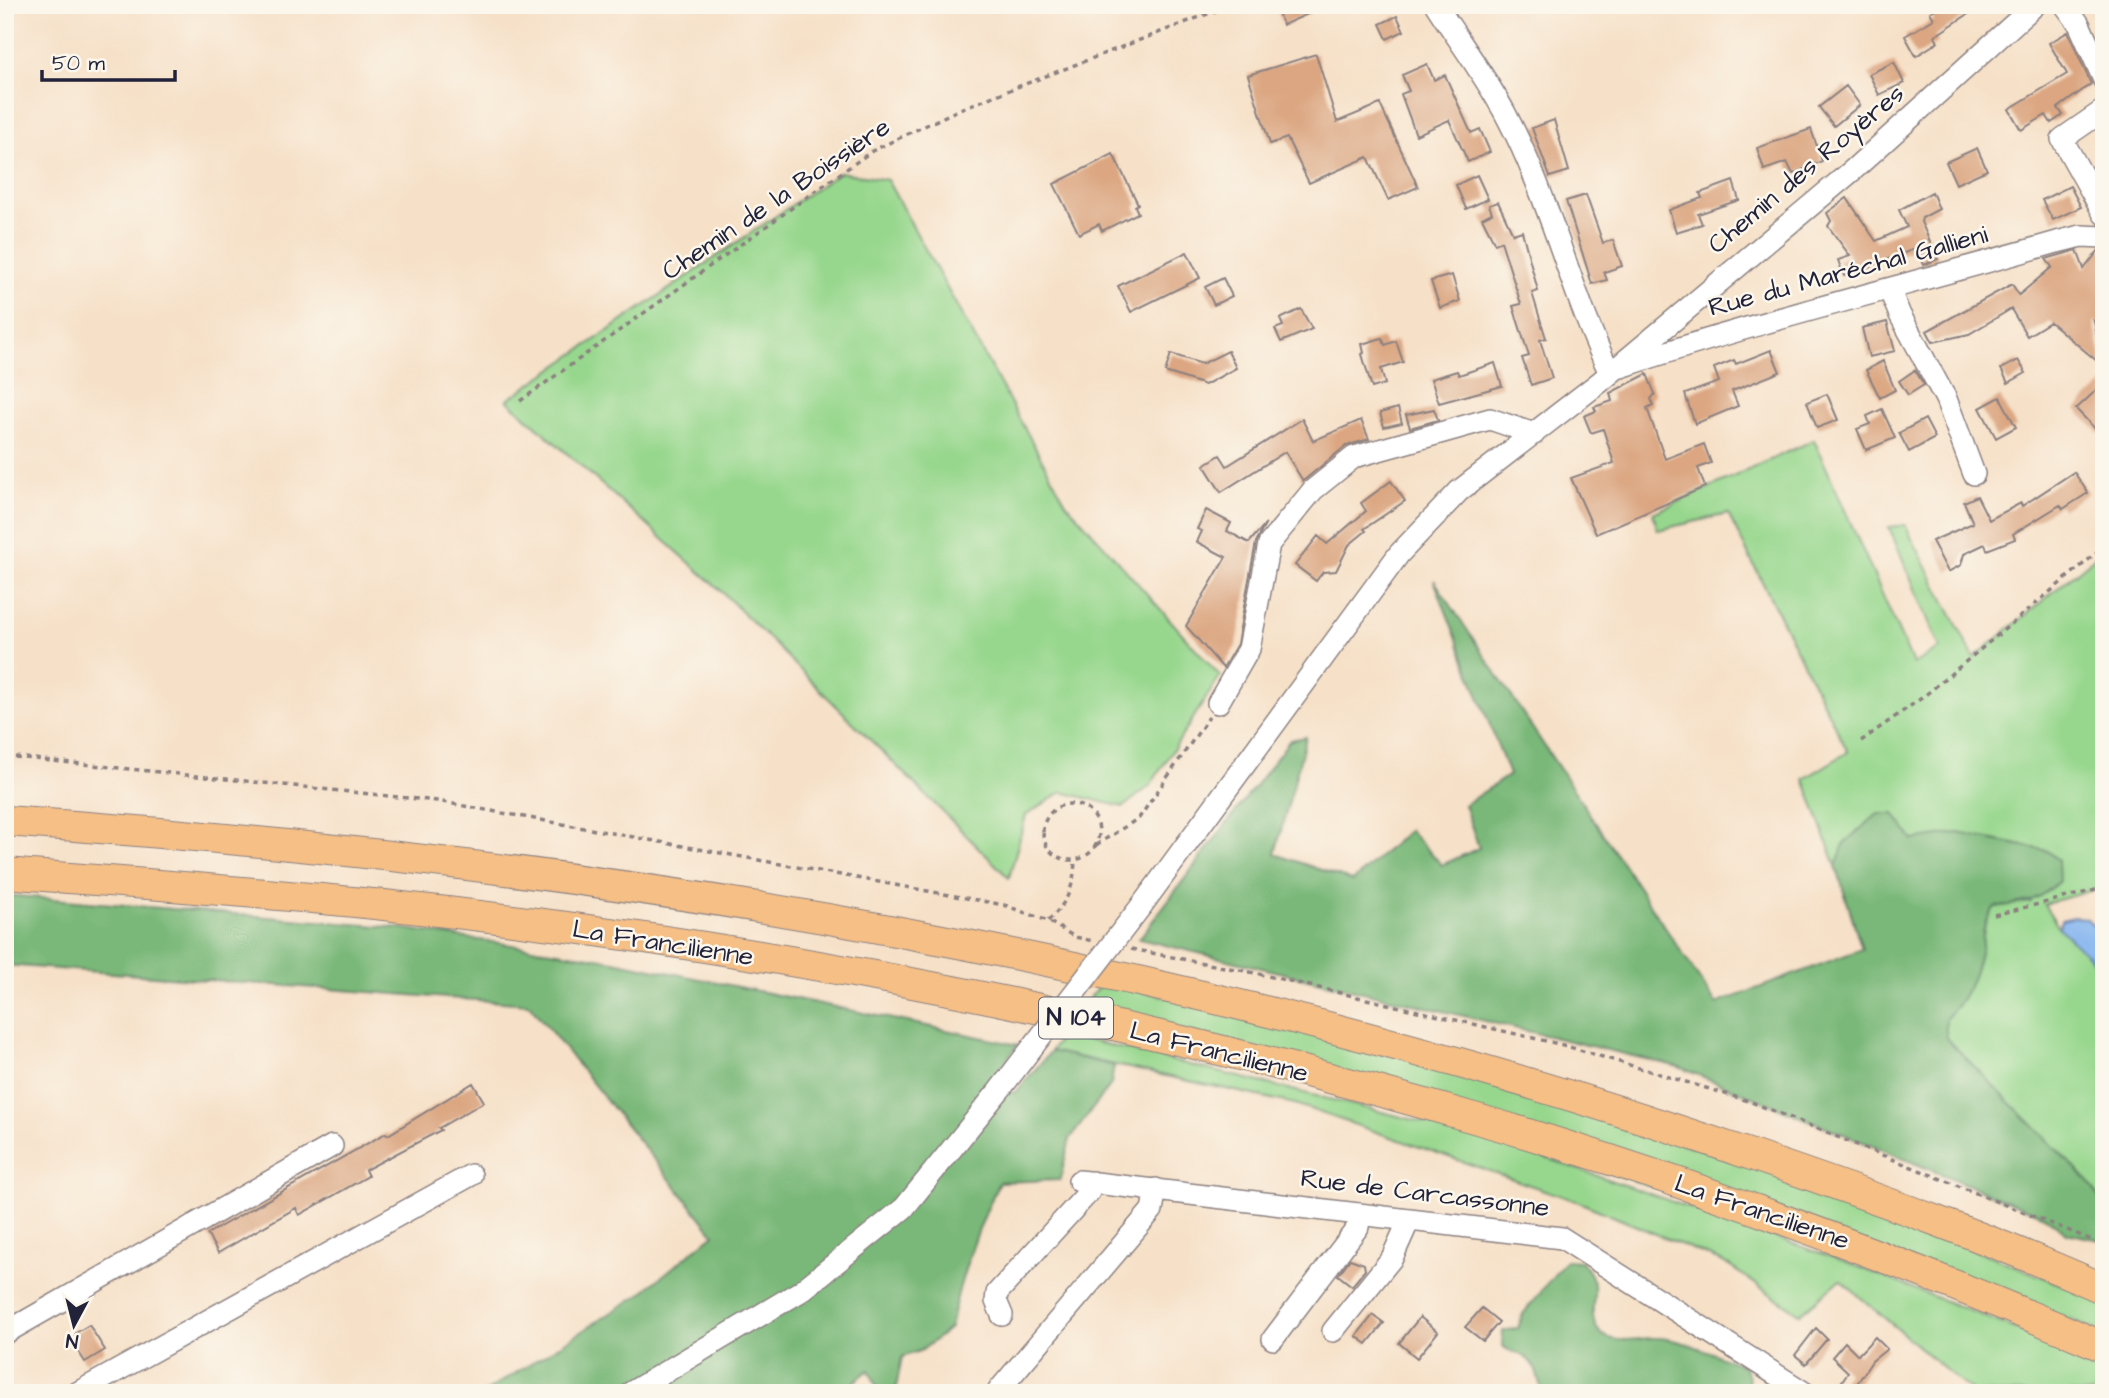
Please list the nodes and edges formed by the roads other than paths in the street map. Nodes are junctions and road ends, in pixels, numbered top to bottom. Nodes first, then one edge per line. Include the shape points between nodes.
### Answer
1 (1436, 5) edge
2 (2035, 5) edge
3 (2065, 5) edge
4 (2104, 80) edge
5 (2104, 110) edge
6 (2104, 214) edge
7 (2104, 237) edge
8 (1890, 291) junction
9 (1609, 371) junction
10 (1534, 435) junction
11 (1975, 474) dead end
12 (1218, 704) road end
13 (5, 821) edge
14 (5, 873) edge
15 (332, 1146) dead end
16 (471, 1175) dead end
17 (1156, 1189) junction
18 (1360, 1214) junction
19 (1409, 1220) junction
20 (2104, 1289) edge
21 (1002, 1315) dead end
22 (1333, 1331) dead end
23 (5, 1333) edge
24 (1273, 1339) dead end
25 (2104, 1347) edge
26 (999, 1390) dead end
27 (77, 1393) edge
28 (630, 1393) edge
29 (1805, 1393) edge

1 - 9 street via 1505,114
2 - 9 street, Chemin des Royères via 1853,170
3 - 4 street via 2079,24
5 - 6 street via 2062,139
7 - 8 street, Rue du Maréchal Gallieni via 2057,242
8 - 9 street, Rue du Maréchal Gallieni via 1730,331
8 - 11 street via 1946,399
9 - 10 street, Chemin des Royères
10 - 12 street via 1490,419 1354,457 1313,489 1269,544 1249,649
10 - 28 street, Chemin des Royères, bridge via 1459,491 1399,554 1142,905 904,1208 801,1291
13 - 20 highway, La Francilienne / N 104 via 529,872 840,920 1168,987 1379,1040 1657,1122 1865,1193
14 - 25 highway, La Francilienne / N 104 via 387,905 589,932 849,973 1174,1040 1482,1120 1650,1173 1853,1244
15 - 23 street
16 - 27 street
17 - 18 street, Rue de Carcassonne
17 - 21 street, Rue de Carcassonne via 1085,1182 1089,1192 997,1293
17 - 26 street via 1152,1210
18 - 19 street, Rue de Carcassonne
18 - 24 street via 1358,1227
19 - 22 street via 1392,1258
19 - 29 street, Rue de Carcassonne via 1562,1238

